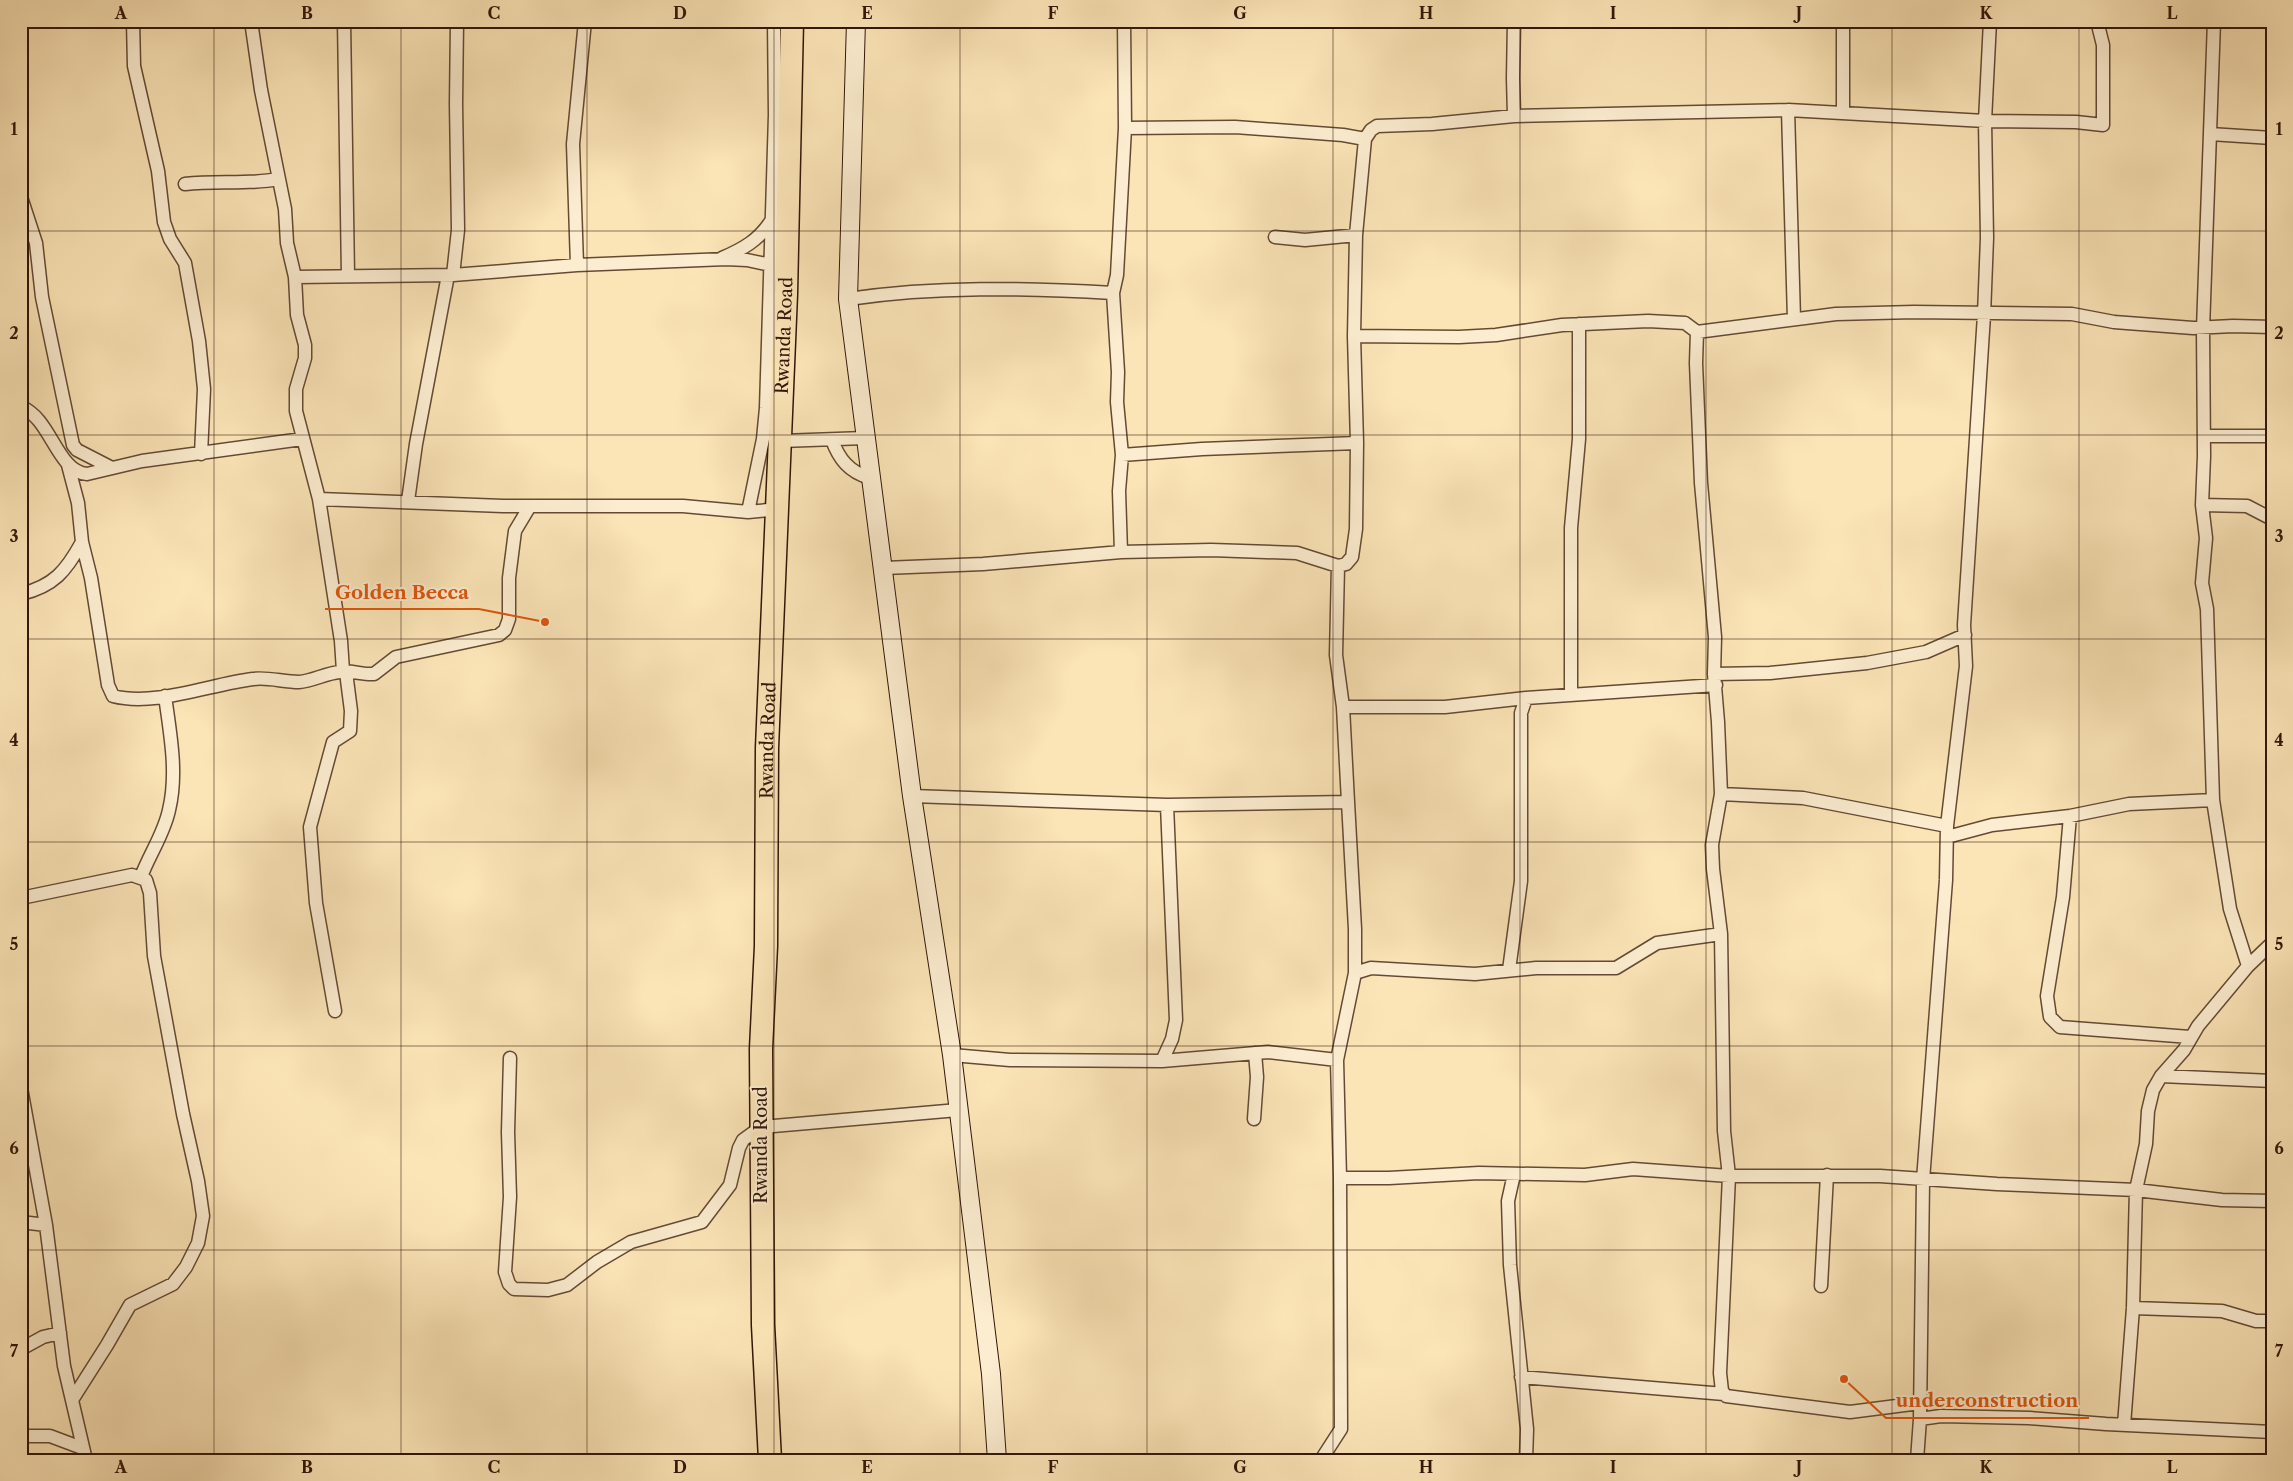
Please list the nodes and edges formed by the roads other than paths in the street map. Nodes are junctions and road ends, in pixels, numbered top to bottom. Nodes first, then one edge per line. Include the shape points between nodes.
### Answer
1 (133, 21) edge
2 (251, 21) edge
3 (344, 21) edge
4 (457, 21) edge
5 (585, 21) edge
6 (774, 21) edge
7 (792, 21) edge
8 (856, 21) edge
9 (1124, 21) edge
10 (1514, 21) edge
11 (1843, 21) edge
12 (1990, 21) edge
13 (2097, 21) edge
14 (2214, 21) edge
15 (1788, 110) junction
16 (1843, 113) junction
17 (1514, 116) junction
18 (1985, 121) junction
19 (1125, 128) junction
20 (2210, 134) junction
21 (2272, 138) edge
22 (1365, 139) junction
23 (278, 179) junction
24 (185, 184) dead end
25 (21, 197) edge
26 (771, 221) junction
27 (1356, 235) junction
28 (1275, 237) dead end
29 (720, 259) junction
30 (576, 265) junction
31 (770, 265) junction
32 (450, 275) junction
33 (348, 276) junction
34 (295, 277) junction
35 (1113, 293) junction
36 (848, 299) junction
37 (1984, 315) junction
38 (1794, 319) junction
39 (1579, 324) junction
40 (2272, 327) edge
41 (2203, 328) junction
42 (1697, 332) junction
43 (1354, 336) junction
44 (21, 407) edge
45 (2204, 436) junction
46 (2272, 436) edge
47 (865, 438) junction
48 (302, 440) junction
49 (832, 440) junction
50 (781, 441) junction
51 (1357, 443) junction
52 (201, 454) junction
53 (1122, 455) junction
54 (68, 464) junction
55 (112, 468) junction
56 (870, 478) junction
57 (320, 499) junction
58 (408, 501) junction
59 (2202, 505) junction
60 (530, 506) junction
61 (779, 509) junction
62 (748, 512) junction
63 (2272, 519) edge
64 (82, 542) junction
65 (1121, 552) junction
66 (1338, 566) junction
67 (884, 568) junction
68 (21, 594) edge
69 (1964, 635) junction
70 (344, 672) junction
71 (1715, 679) junction
72 (1571, 694) junction
73 (165, 696) junction
74 (1526, 698) junction
75 (1343, 707) junction
76 (1721, 794) junction
77 (912, 796) junction
78 (2213, 800) junction
79 (1348, 802) junction
80 (1167, 805) junction
81 (2070, 816) junction
82 (1947, 831) junction
83 (141, 877) junction
84 (21, 898) edge
85 (1721, 934) junction
86 (2272, 943) edge
87 (2248, 966) junction
88 (1509, 970) junction
89 (1355, 973) junction
90 (335, 1011) dead end
91 (2190, 1037) junction
92 (1255, 1053) junction
93 (952, 1055) junction
94 (510, 1058) dead end
95 (1337, 1060) junction
96 (1162, 1061) junction
97 (2161, 1076) junction
98 (2272, 1081) edge
99 (21, 1088) edge
100 (958, 1110) junction
101 (1254, 1119) dead end
102 (761, 1126) junction
103 (25, 1128) edge
104 (1514, 1174) junction
105 (1827, 1175) junction
106 (1729, 1176) junction
107 (1340, 1178) junction
108 (1923, 1180) junction
109 (2136, 1190) junction
110 (2272, 1201) edge
111 (21, 1222) edge
112 (46, 1225) junction
113 (1821, 1286) dead end
114 (2133, 1308) junction
115 (2272, 1321) edge
116 (60, 1333) junction
117 (21, 1349) edge
118 (1521, 1377) junction
119 (1724, 1394) junction
120 (72, 1400) junction
121 (1920, 1403) junction
122 (1920, 1419) junction
123 (2124, 1425) junction
124 (2272, 1432) edge
125 (21, 1436) edge
126 (84, 1454) edge
127 (770, 1460) edge
128 (997, 1460) edge
129 (1321, 1460) edge
130 (1526, 1460) edge
131 (1916, 1460) edge

1 - 52 street via 134,66 158,171 164,222 185,263 199,341 204,389
2 - 23 street
3 - 33 street
4 - 32 street via 458,230
5 - 30 street via 573,144
6 - 26 street
7 - 50 highway, Rwanda Road
8 - 36 street
9 - 19 street
10 - 17 street
11 - 16 street
12 - 18 street
13 - 18 street via 2103,44 2103,126 2076,122
14 - 20 street
15 - 16 street
15 - 17 street
15 - 38 street
16 - 18 street
17 - 22 street via 1378,126
18 - 37 street
19 - 22 street via 1236,127
19 - 35 street via 1117,274
20 - 21 street
20 - 41 street
22 - 27 street
23 - 24 street via 257,184 209,181
23 - 34 street
25 - 55 street via 36,243 42,297 73,445
26 - 29 street via 753,242
26 - 31 street
27 - 28 street via 1305,240
27 - 43 street
29 - 30 street
29 - 31 street
30 - 32 street
31 - 62 street via 766,408
32 - 33 street
32 - 58 street via 416,444
33 - 34 street
34 - 48 street via 297,315 305,346 295,400
35 - 36 street via 1004,288 916,291
35 - 53 street
36 - 47 street
37 - 38 street via 1914,312
37 - 41 street via 2072,314 2114,322
37 - 69 street
38 - 42 street
39 - 42 street via 1685,323
39 - 43 street via 1459,337
39 - 72 street via 1579,437 1571,528
40 - 41 street
41 - 45 street
42 - 71 street via 1701,483 1715,637
43 - 51 street
44 - 54 street via 28,409 41,422
45 - 46 street
45 - 59 street
47 - 49 street
47 - 56 street
48 - 52 street
48 - 57 street
49 - 50 street
49 - 56 street via 848,467
50 - 61 highway, Rwanda Road
51 - 53 street
51 - 66 street via 1356,529 1352,557 1346,564
52 - 55 street
53 - 65 street via 1119,491
54 - 55 street via 87,474
54 - 64 street via 78,502
56 - 67 street
57 - 58 street
57 - 70 street
58 - 60 street
59 - 63 street via 2247,506
59 - 78 street via 2206,538 2202,583 2207,609
60 - 62 street via 683,506
60 - 70 street via 515,531 509,578 509,619 505,630 492,637 396,657 374,674
61 - 62 street
61 - 102 highway, Rwanda Road via 768,748
64 - 68 street via 56,579 44,587
64 - 73 street via 110,692 118,697
65 - 66 street via 1257,550 1297,554
65 - 67 street via 983,564
66 - 75 street via 1336,655
67 - 77 street
69 - 71 street via 1926,652 1886,660
69 - 82 street via 1966,666
70 - 73 street via 299,682 253,679
70 - 90 street via 351,711 350,731 334,742 310,827 316,903
71 - 72 street
71 - 76 street
72 - 74 street
73 - 83 street via 173,758 172,789 161,834
74 - 75 street via 1445,708
74 - 88 street via 1521,713 1521,881
75 - 79 street
76 - 82 street via 1803,798
76 - 85 street via 1712,845
77 - 80 street
77 - 93 street
78 - 81 street via 2129,804
78 - 87 street via 2230,909
79 - 80 street
79 - 89 street
80 - 96 street via 1176,1020
81 - 82 street
81 - 91 street via 2063,897 2046,996 2050,1017 2060,1027
82 - 108 street
83 - 84 street via 132,875
83 - 120 street via 146,880 150,894 154,956 203,1216 198,1243 186,1267 173,1284 130,1305
85 - 88 street via 1657,943 1616,968
85 - 106 street via 1724,1131
86 - 87 street
87 - 91 street
88 - 89 street via 1475,974 1371,968
89 - 95 street
91 - 97 street via 2184,1050
92 - 95 street
92 - 96 street
92 - 101 street
93 - 96 street via 1010,1060
93 - 100 street
94 - 102 street via 510,1197 505,1272 514,1289 548,1290 567,1285 631,1242 702,1222 730,1185 743,1140
95 - 107 street
97 - 98 street
97 - 109 street via 2152,1090 2146,1144
99 - 103 street
100 - 102 street
100 - 128 street via 991,1374
102 - 127 highway, Rwanda Road via 763,1325
103 - 112 street
104 - 106 street via 1585,1175 1633,1169
104 - 107 street
104 - 118 street via 1508,1201 1510,1265
105 - 106 street
105 - 108 street
105 - 113 street
106 - 119 street via 1720,1373
107 - 129 street via 1341,1429
108 - 109 street
108 - 121 street
109 - 110 street via 2222,1200
109 - 114 street
111 - 112 street
112 - 116 street
114 - 115 street via 2222,1311 2256,1321
114 - 123 street
116 - 117 street via 43,1337
116 - 120 street
118 - 119 street
118 - 130 street via 1527,1429
119 - 121 street via 1850,1412
120 - 126 street
121 - 122 street
122 - 123 street via 1941,1416 2029,1418
122 - 131 street
123 - 124 street
125 - 126 street via 50,1436

